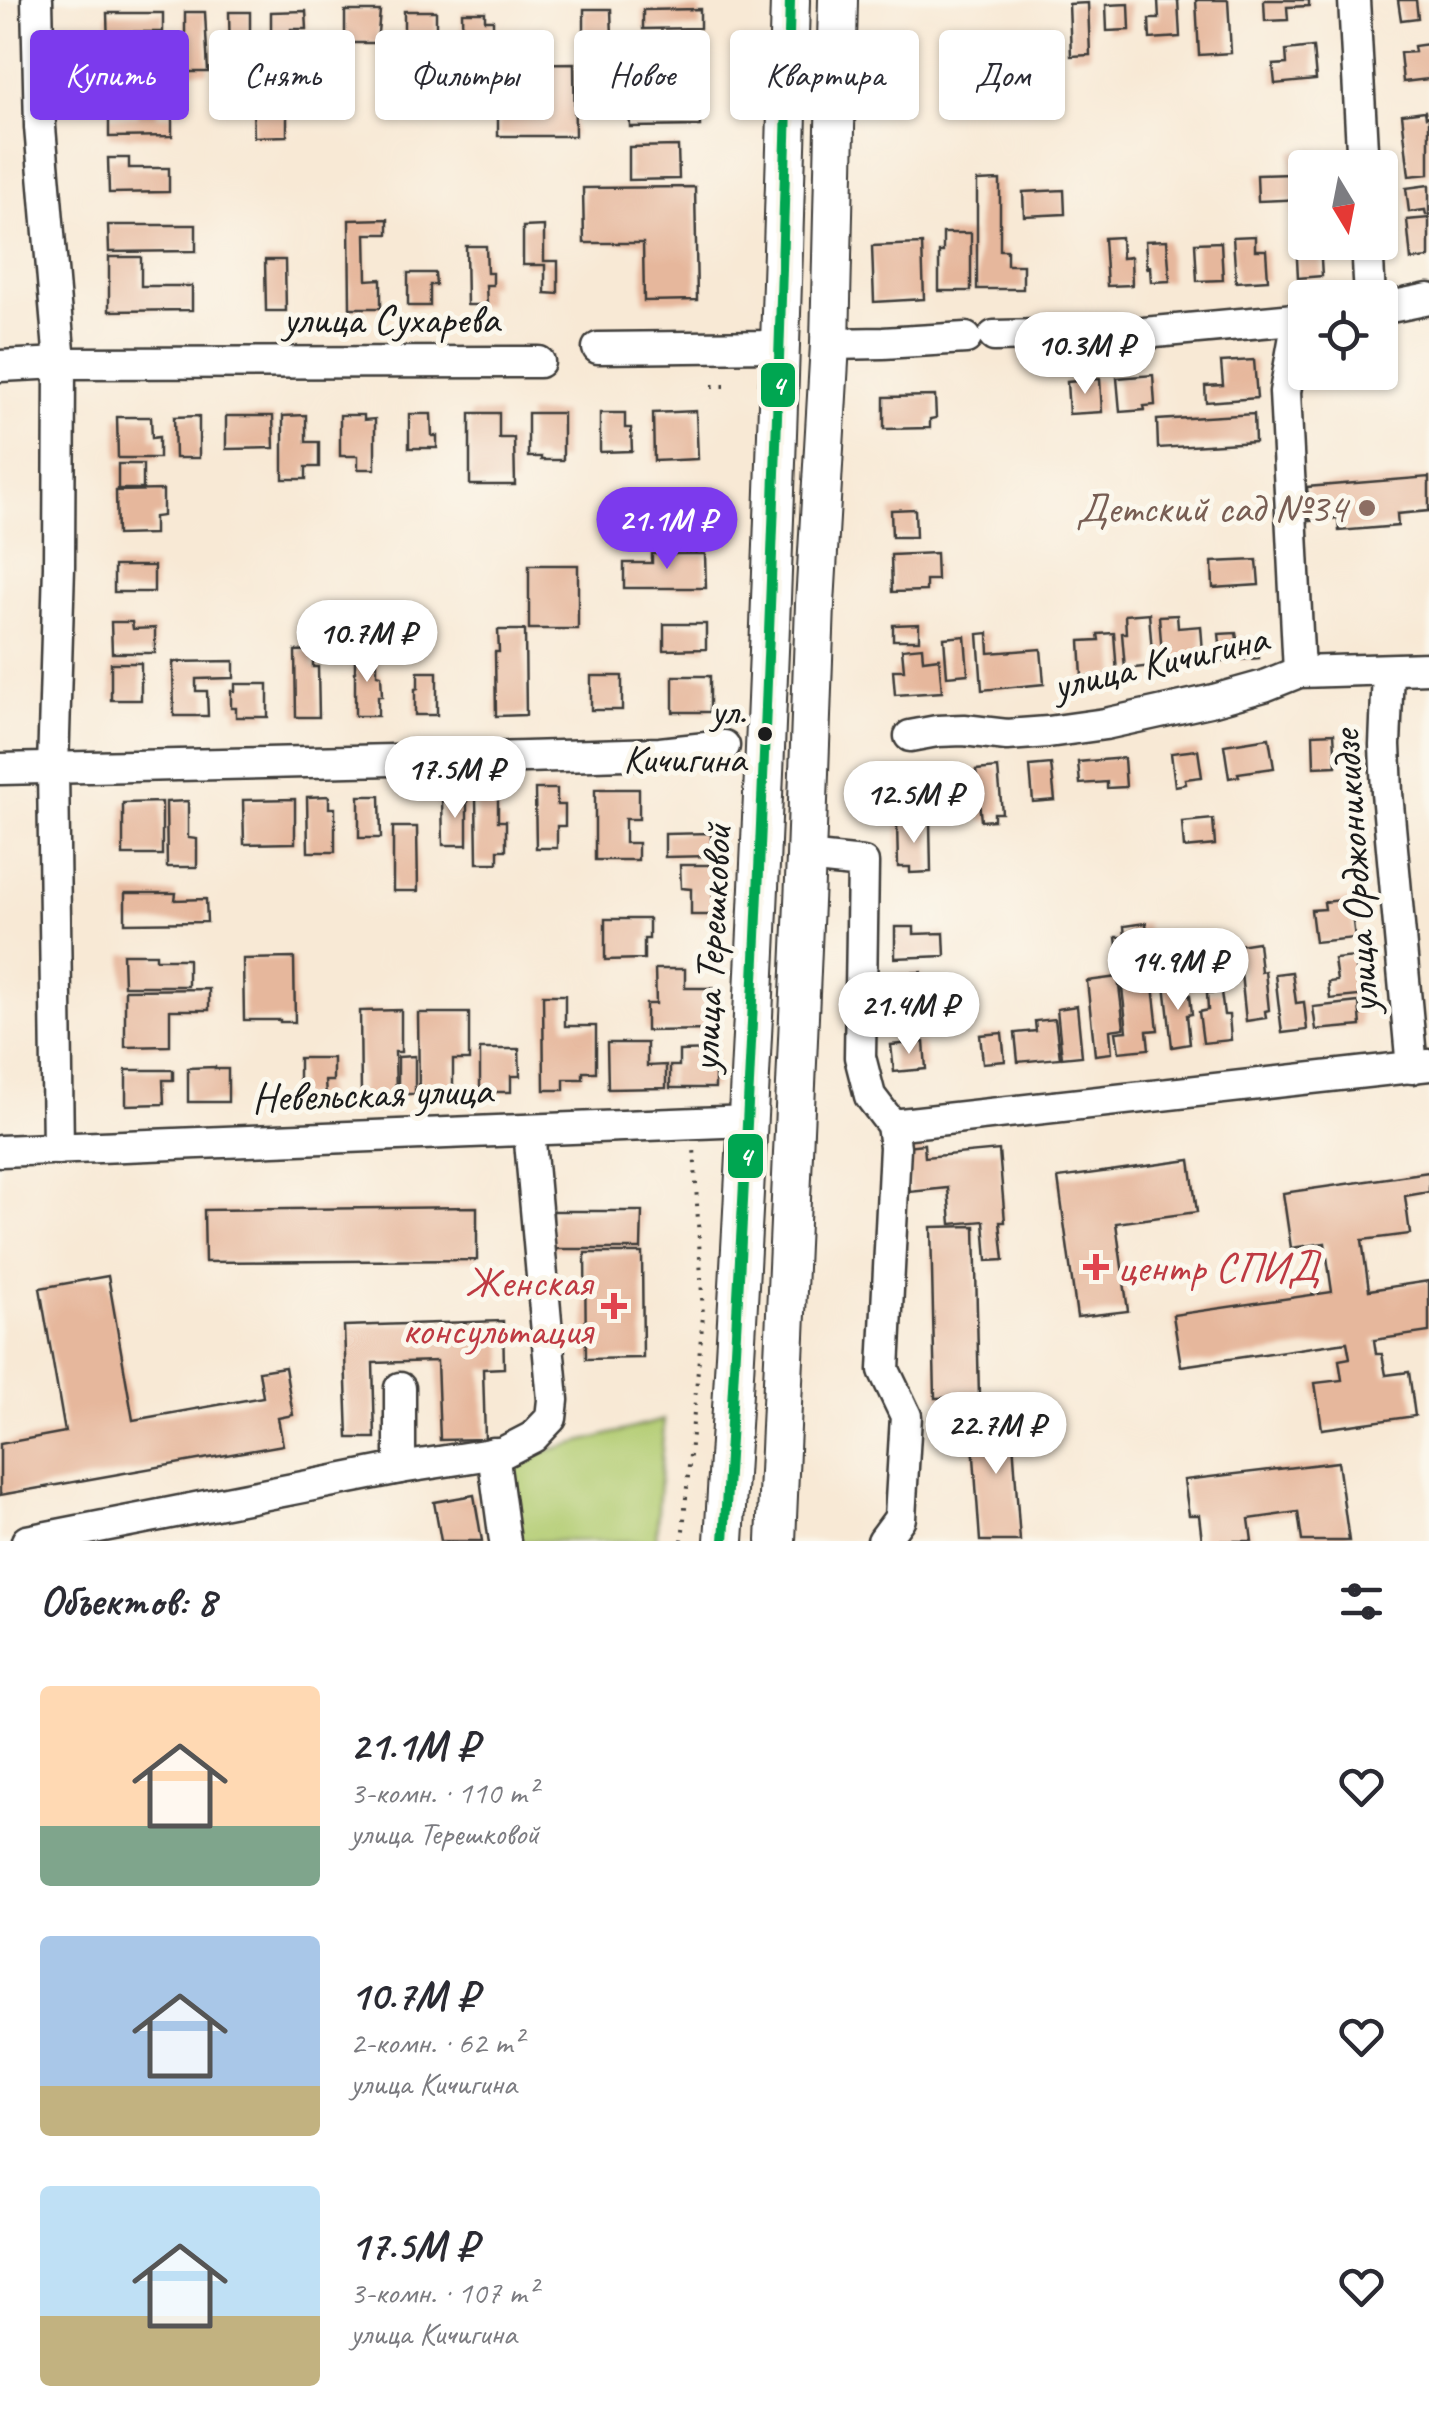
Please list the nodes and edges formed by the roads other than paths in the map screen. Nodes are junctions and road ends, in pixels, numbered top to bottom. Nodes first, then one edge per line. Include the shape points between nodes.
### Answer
1 (37, 0) edge
2 (790, 0) edge
3 (838, 0) edge
4 (1354, 0) edge
5 (1362, 150) edge
6 (1429, 299) edge
7 (1398, 305) edge
8 (1288, 319) edge
9 (830, 344) junction
10 (782, 346) junction
11 (598, 348) dead end
12 (538, 362) dead end
13 (60, 363) junction
14 (0, 366) edge
15 (1288, 379) edge
16 (1429, 668) edge
17 (1388, 671) junction
18 (1299, 672) junction
19 (910, 736) dead end
20 (724, 746) dead end
21 (53, 768) junction
22 (0, 769) edge
23 (806, 857) junction
24 (1420, 1066) edge
25 (748, 1121) junction
26 (892, 1125) junction
27 (529, 1130) junction
28 (58, 1149) junction
29 (0, 1151) edge
30 (400, 1388) dead end
31 (493, 1453) junction
32 (400, 1468) junction
33 (36, 1540) edge
34 (506, 1541) edge
35 (724, 1541) edge
36 (776, 1541) edge
37 (884, 1541) edge

1 - 13 street
2 - 10 main road, улица Терешковой
3 - 9 main road
4 - 5 street
6 - 7 street
8 - 9 street via 1144,333
9 - 23 main road
10 - 11 street
10 - 25 main road, улица Терешковой
12 - 13 street, улица Сухарева
13 - 14 street, улица Сухарева
13 - 21 street
15 - 18 street
16 - 17 street, улица Кичигина
17 - 18 street, улица Кичигина
17 - 24 street, улица Орджоникидзе via 1387,793
18 - 19 street, улица Кичигина via 1214,700 1105,724 1008,735 964,730
20 - 21 street via 526,758
21 - 22 street
21 - 28 street
23 - 26 street via 863,862 860,1057 870,1096
23 - 36 main road
24 - 26 street
25 - 27 street, Невельская улица
25 - 35 main road, улица Терешковой via 731,1281
26 - 37 street via 884,1370 906,1416 900,1518
27 - 28 street, Невельская улица
27 - 31 street via 554,1400 550,1418 533,1438
28 - 29 street, Невельская улица
30 - 32 street
31 - 32 street
31 - 34 street
32 - 33 street

